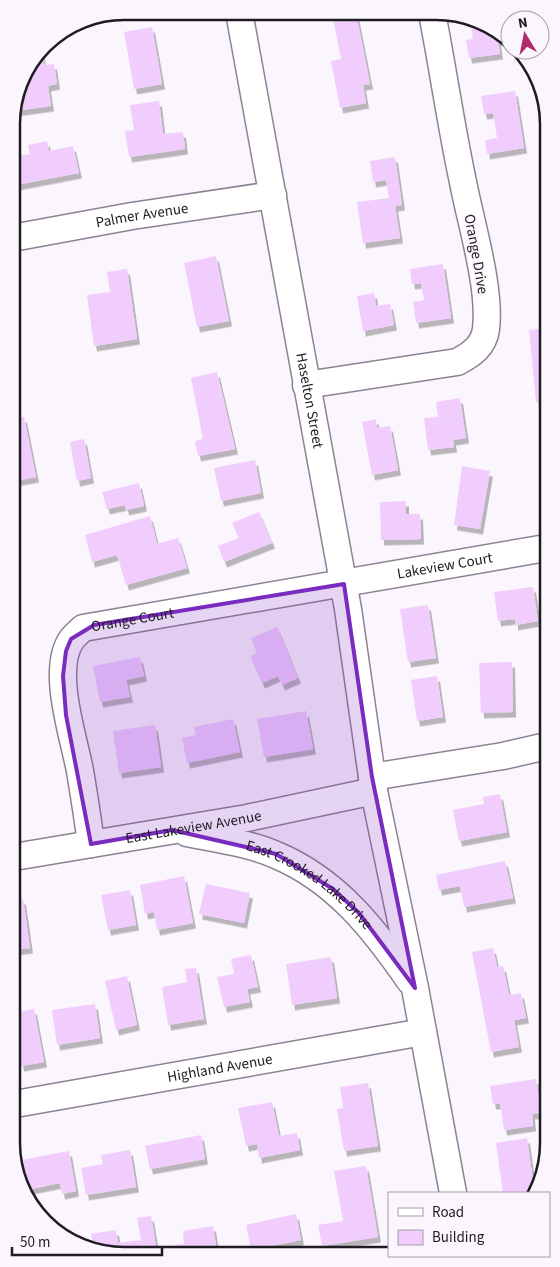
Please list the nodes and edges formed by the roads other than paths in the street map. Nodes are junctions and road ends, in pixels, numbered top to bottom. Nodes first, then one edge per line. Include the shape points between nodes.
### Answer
1 (240, 20) edge
2 (433, 20) edge
3 (273, 195) junction
4 (20, 237) edge
5 (306, 385) junction
6 (540, 549) edge
7 (344, 584) junction
8 (540, 748) edge
9 (373, 784) junction
10 (172, 830) junction
11 (91, 844) junction
12 (20, 856) edge
13 (415, 988) junction
14 (423, 1032) junction
15 (20, 1103) edge
16 (453, 1192) edge

1 - 3 street, Haselton Street
2 - 5 street, Orange Drive via 484,284 486,329 481,343 471,355 457,362
3 - 4 street, Palmer Avenue
3 - 5 street, Haselton Street
5 - 7 street, Haselton Street
6 - 7 street, Lakeview Court
7 - 9 street, Haselton Street
7 - 11 street, Orange Court via 94,625 83,628 72,639 66,651 63,676 66,715 80,770
8 - 9 street, East Lakeview Avenue
9 - 10 street, East Lakeview Avenue via 246,818
9 - 13 street, East Crooked Lake Drive
10 - 11 street, East Lakeview Avenue
10 - 13 street, East Crooked Lake Drive via 255,847 308,871 359,913
11 - 12 street, East Lakeview Avenue
13 - 14 street, East Crooked Lake Drive
14 - 15 street, Highland Avenue
14 - 16 street, East Crooked Lake Drive

